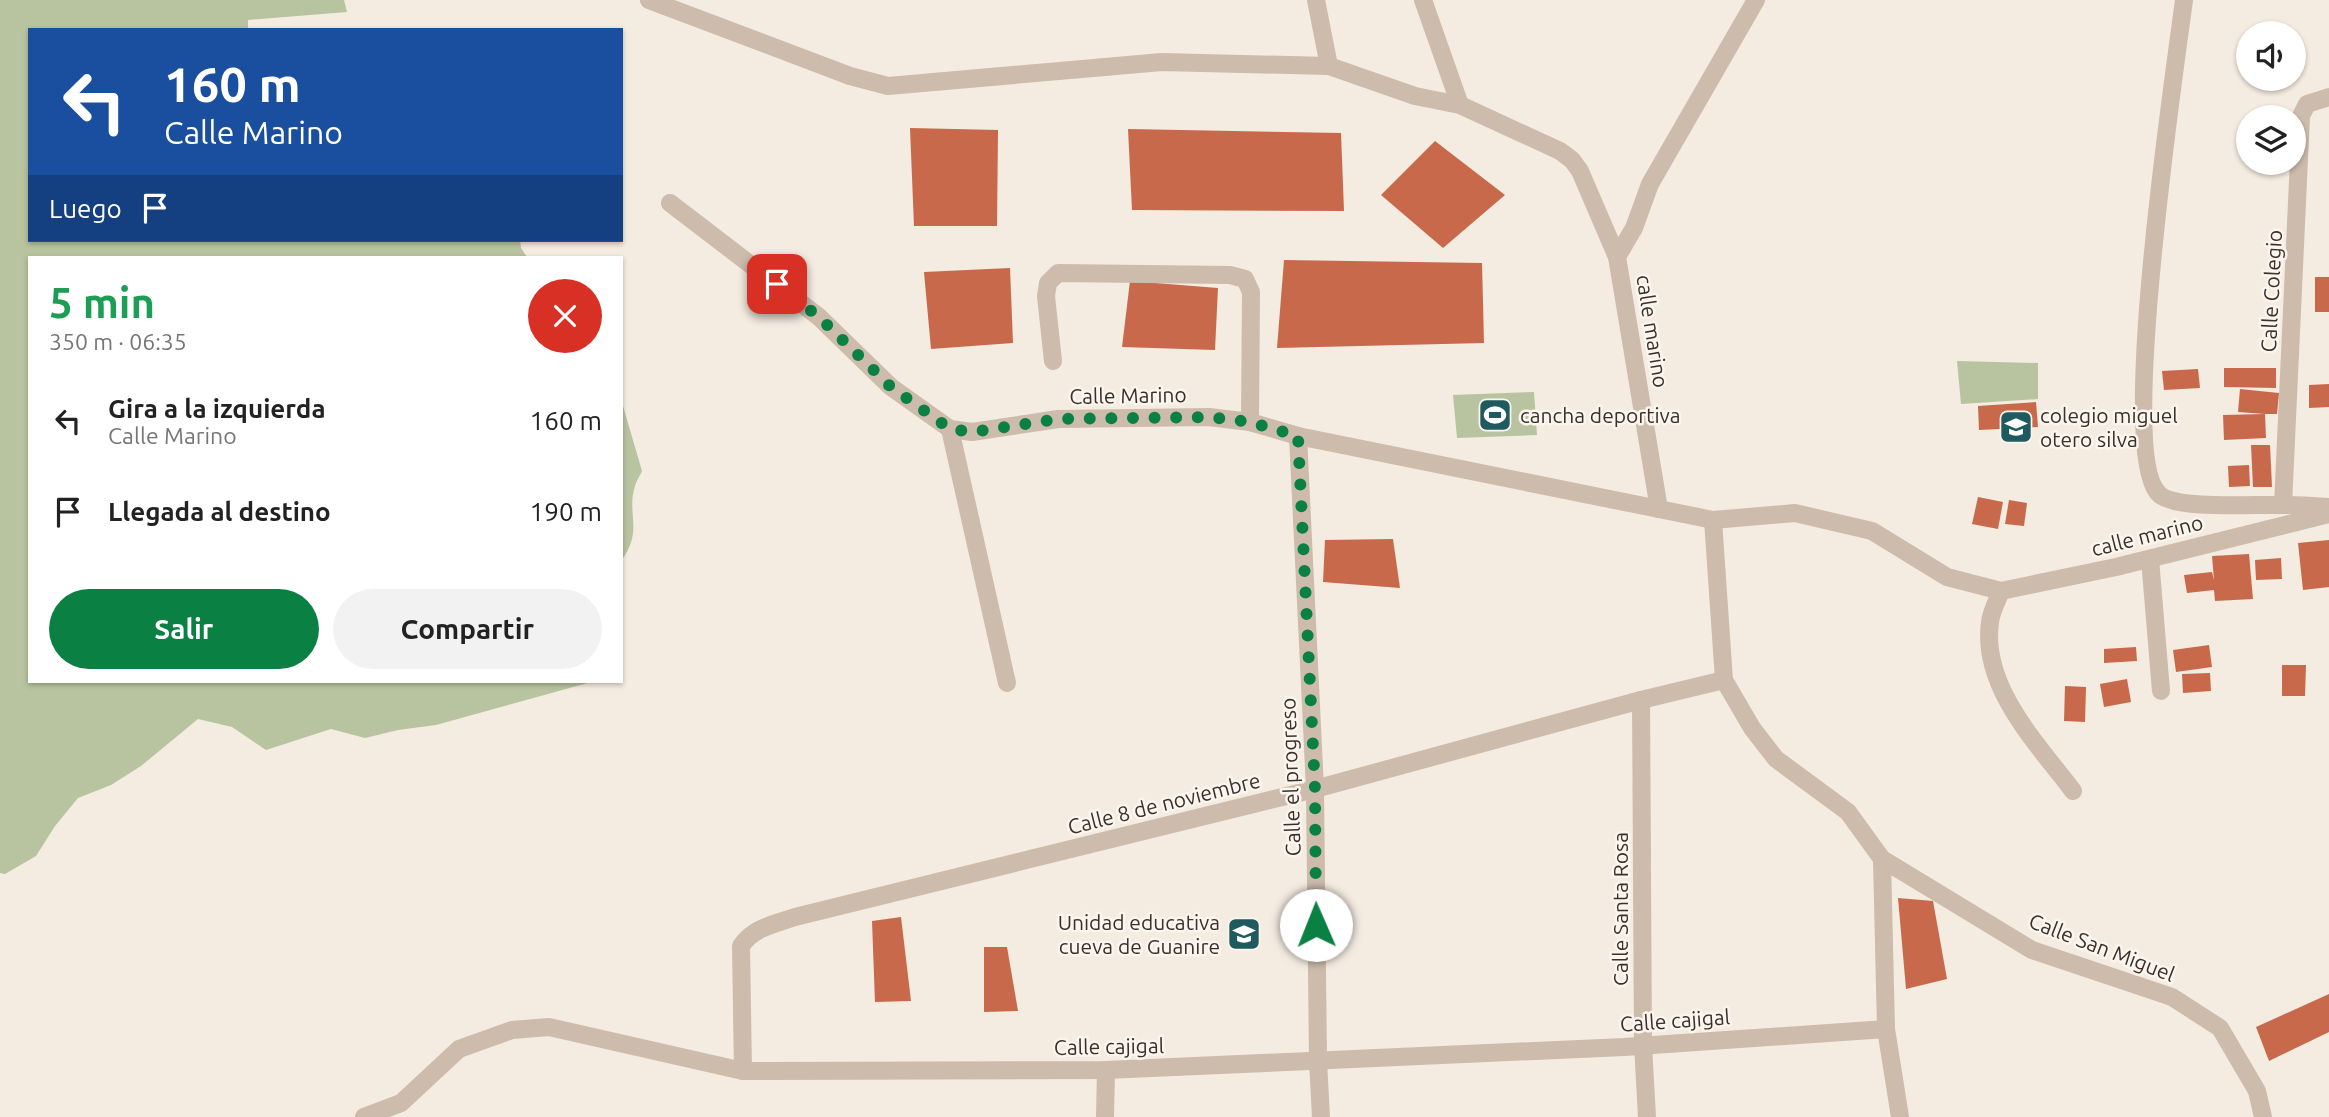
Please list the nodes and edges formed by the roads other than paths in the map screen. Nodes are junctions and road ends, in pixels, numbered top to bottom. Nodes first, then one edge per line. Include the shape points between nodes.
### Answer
1 (649, 0) edge
2 (1316, 0) edge
3 (1423, 0) edge
4 (1756, 0) edge
5 (2184, 0) edge
6 (1329, 65) junction
7 (2329, 97) edge
8 (1460, 105) junction
9 (670, 203) dead end
10 (1617, 257) junction
11 (1053, 361) dead end
12 (1250, 422) junction
13 (950, 429) junction
14 (1298, 436) junction
15 (2283, 505) junction
16 (2329, 507) edge
17 (1659, 509) junction
18 (2329, 514) edge
19 (1713, 520) junction
20 (2150, 559) junction
21 (2001, 592) junction
22 (1724, 680) junction
23 (1007, 683) dead end
24 (2161, 691) dead end
25 (1641, 700) junction
26 (1315, 789) junction
27 (2073, 791) dead end
28 (1882, 859) junction
29 (1886, 1029) junction
30 (1643, 1045) junction
31 (1318, 1061) junction
32 (1106, 1070) junction
33 (743, 1071) junction
34 (401, 1110) edge
35 (364, 1117) edge
36 (1105, 1117) edge
37 (1321, 1117) edge
38 (1647, 1117) edge
39 (1900, 1117) edge
40 (2263, 1117) edge

1 - 6 street via 888,86 1162,62
2 - 6 street
3 - 8 street
4 - 10 street, calle marino via 1650,184 1634,228
5 - 15 street via 2146,327 2145,426 2150,479 2158,493 2174,501
6 - 8 street via 1415,96
7 - 15 street, Calle Colegio via 2307,104 2301,117
8 - 10 street via 1572,160
9 - 13 street via 819,317 891,387
10 - 17 street, calle marino
11 - 12 street via 1046,296 1048,283 1058,273 1230,275 1245,279 1251,292
12 - 13 street, Calle Marino via 1209,417 1058,419 972,432
12 - 14 street, Calle Marino
13 - 23 street
14 - 17 street, Calle Marino
14 - 26 street, Calle el progreso
15 - 16 street
17 - 19 street, calle marino
18 - 20 street, calle marino
19 - 21 street, calle marino via 1796,513 1872,531 1947,577
19 - 22 street, Calle San Miguel
20 - 21 street, calle marino
20 - 24 street
21 - 27 street via 1990,620 1989,650 1996,676 2018,718
22 - 25 street, Calle 8 de noviembre
22 - 28 street, Calle San Miguel via 1776,759 1848,811
25 - 26 street, Calle 8 de noviembre
25 - 30 street, Calle Santa Rosa
26 - 31 street, Calle el progreso
26 - 33 street, Calle 8 de noviembre via 794,917 761,929 741,946
28 - 29 street
28 - 40 street, Calle San Miguel via 2032,950 2172,997 2220,1028 2257,1091
29 - 30 street, Calle cajigal
29 - 39 street
30 - 31 street, Calle cajigal
30 - 38 street, Calle Santa Rosa
31 - 32 street, Calle cajigal
31 - 37 street, Calle el progreso
32 - 33 street, Calle cajigal
32 - 36 street
33 - 34 street, Calle cajigal via 549,1027 512,1030 459,1049
34 - 35 street, Calle cajigal

